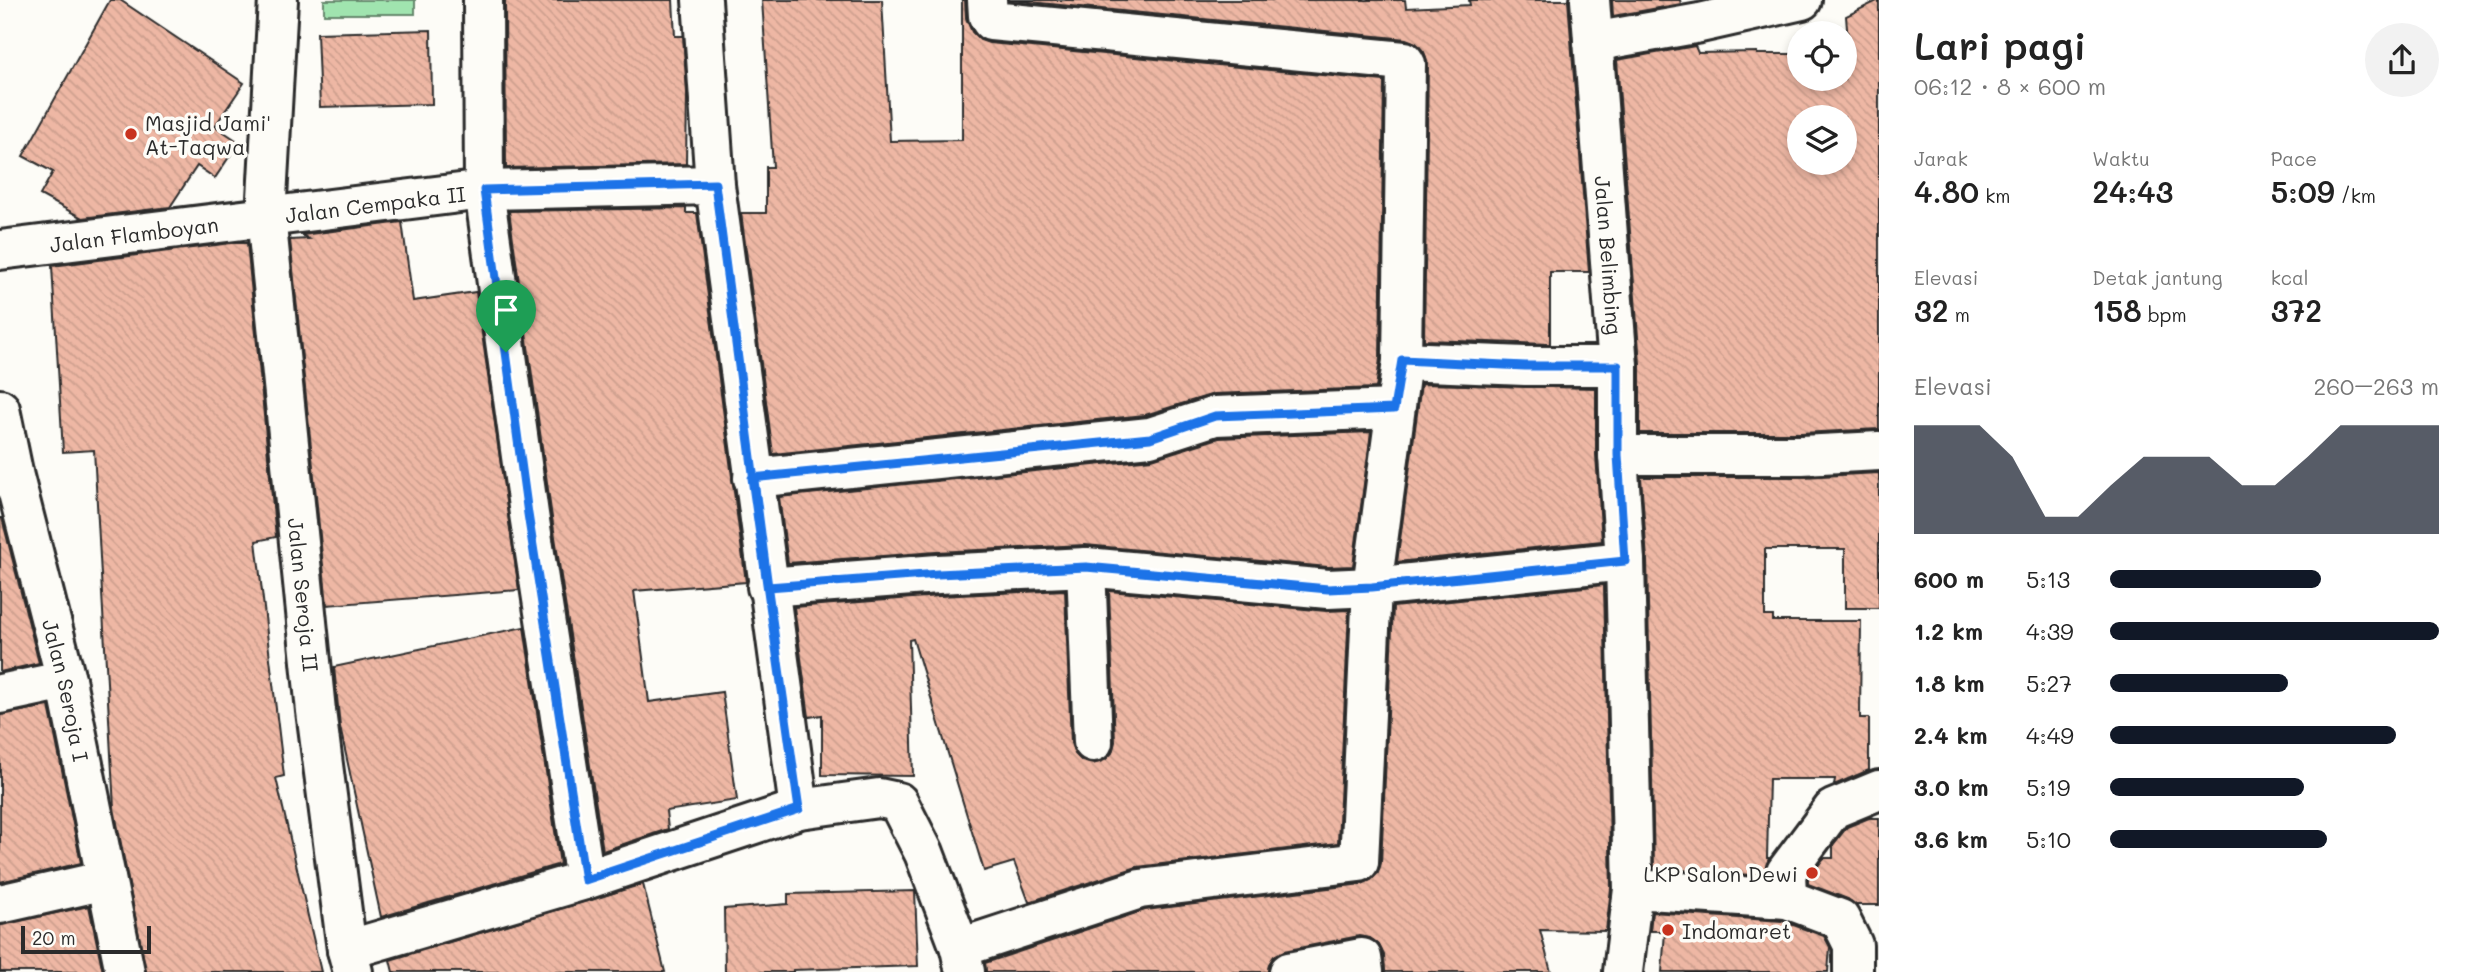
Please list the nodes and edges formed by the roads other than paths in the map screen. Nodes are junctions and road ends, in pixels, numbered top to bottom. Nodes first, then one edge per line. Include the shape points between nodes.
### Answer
1 (278, 0) edge
2 (483, 0) edge
3 (702, 0) edge
4 (987, 0) edge
5 (1590, 0) edge
6 (1802, 0) edge
7 (1593, 42) junction
8 (715, 184) junction
9 (484, 190) junction
10 (266, 216) junction
11 (0, 250) edge
12 (1402, 360) junction
13 (1618, 366) junction
14 (0, 409) edge
15 (1394, 409) junction
16 (1879, 451) edge
17 (1618, 455) junction
18 (7, 478) edge
19 (752, 478) junction
20 (1625, 561) junction
21 (1086, 567) junction
22 (768, 587) junction
23 (1372, 587) junction
24 (66, 680) junction
25 (0, 694) edge
26 (1093, 742) dead end
27 (1879, 790) edge
28 (799, 809) junction
29 (106, 880) junction
30 (585, 880) junction
31 (1633, 889) junction
32 (1787, 898) junction
33 (0, 904) edge
34 (962, 960) edge
35 (350, 961) edge
36 (125, 972) edge
37 (1289, 972) edge
38 (1364, 972) edge
39 (1623, 972) edge
40 (1853, 972) edge

1 - 10 street, Jalan Seroja II
2 - 9 street, Jalan Cempaka II
3 - 8 street
4 - 12 street via 991,21 1404,61
5 - 7 street, Jalan Belimbing
6 - 7 street
7 - 13 street, Jalan Belimbing
8 - 9 street, Jalan Cempaka II
8 - 19 street
9 - 10 street, Jalan Cempaka II
9 - 30 street
10 - 11 street, Jalan Flamboyan
10 - 35 street, Jalan Seroja II via 320,745
12 - 13 street
12 - 15 street
13 - 17 street, Jalan Belimbing
14 - 18 street, Jalan Seroja I
15 - 19 street via 1215,416 1150,438
15 - 23 street
16 - 17 street
17 - 20 street, Jalan Belimbing
18 - 24 street, Jalan Seroja I
19 - 22 street
20 - 23 street
20 - 31 street, Jalan Belimbing
21 - 22 street
21 - 23 street via 1328,589
21 - 26 street
22 - 28 street
23 - 34 street via 1359,862 1140,889
24 - 25 street
24 - 29 street, Jalan Seroja I
27 - 32 street via 1833,809 1786,872
28 - 30 street
28 - 34 street via 879,798 898,802 924,853
29 - 33 street
29 - 36 street, Jalan Seroja I
30 - 35 street
31 - 32 street
31 - 39 street, Jalan Belimbing
32 - 40 street via 1840,919 1853,945
37 - 38 street via 1362,958

